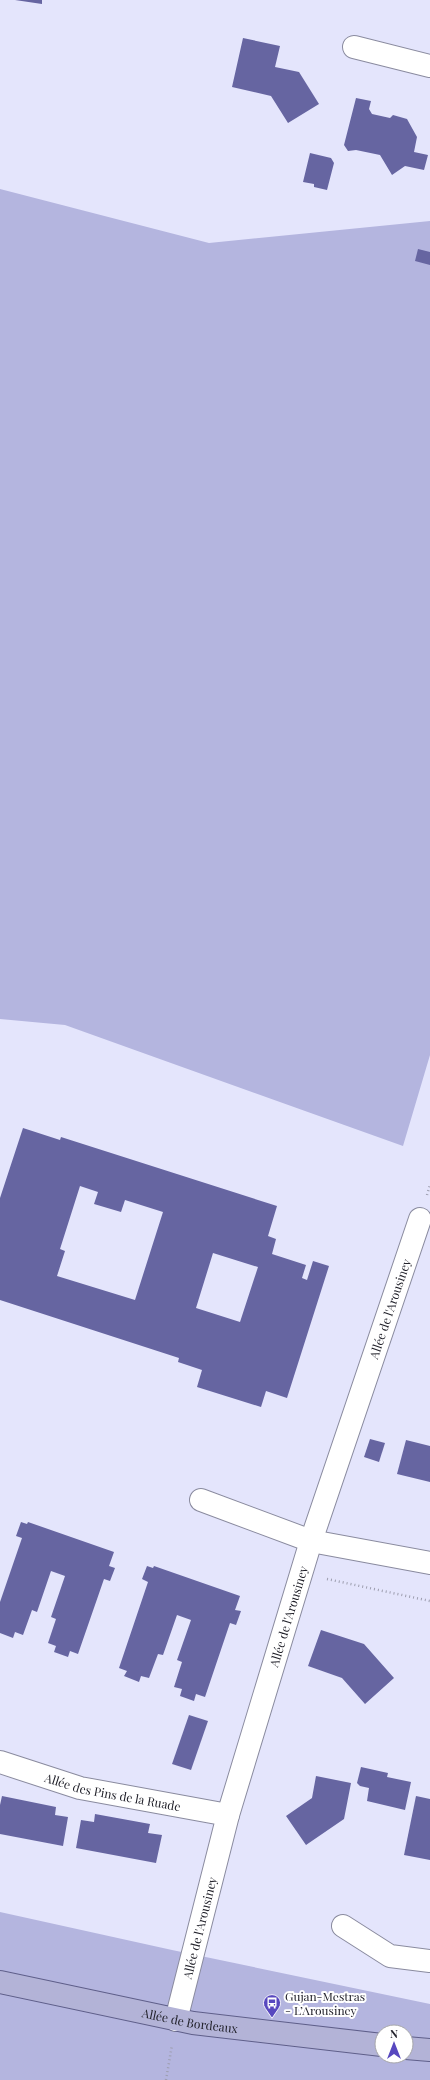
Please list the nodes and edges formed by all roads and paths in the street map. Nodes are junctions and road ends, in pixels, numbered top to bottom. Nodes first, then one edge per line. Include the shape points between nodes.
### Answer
1 (354, 47) dead end
2 (430, 66) edge
3 (420, 1219) dead end
4 (201, 1500) dead end
5 (312, 1541) junction
6 (430, 1563) edge
7 (303, 1569) junction
8 (430, 1601) edge
9 (0, 1762) edge
10 (228, 1815) junction
11 (344, 1926) dead end
12 (430, 1961) edge
13 (0, 1982) edge
14 (176, 2020) junction
15 (374, 2044) edge
16 (414, 2049) edge
17 (430, 2050) edge
18 (166, 2080) edge

1 - 2 street
3 - 5 street, Allée de l'Arousiney
4 - 5 street
5 - 6 street
5 - 7 street, Allée de l'Arousiney
7 - 8 path via 321,1578
7 - 10 street, Allée de l'Arousiney
9 - 10 street, Allée des Pins de la Ruade via 80,1788
10 - 14 street, Allée de l'Arousiney
11 - 12 street via 390,1956
13 - 14 main road, Allée de Bordeaux
14 - 15 main road, Allée de Bordeaux
14 - 18 path
16 - 17 main road

